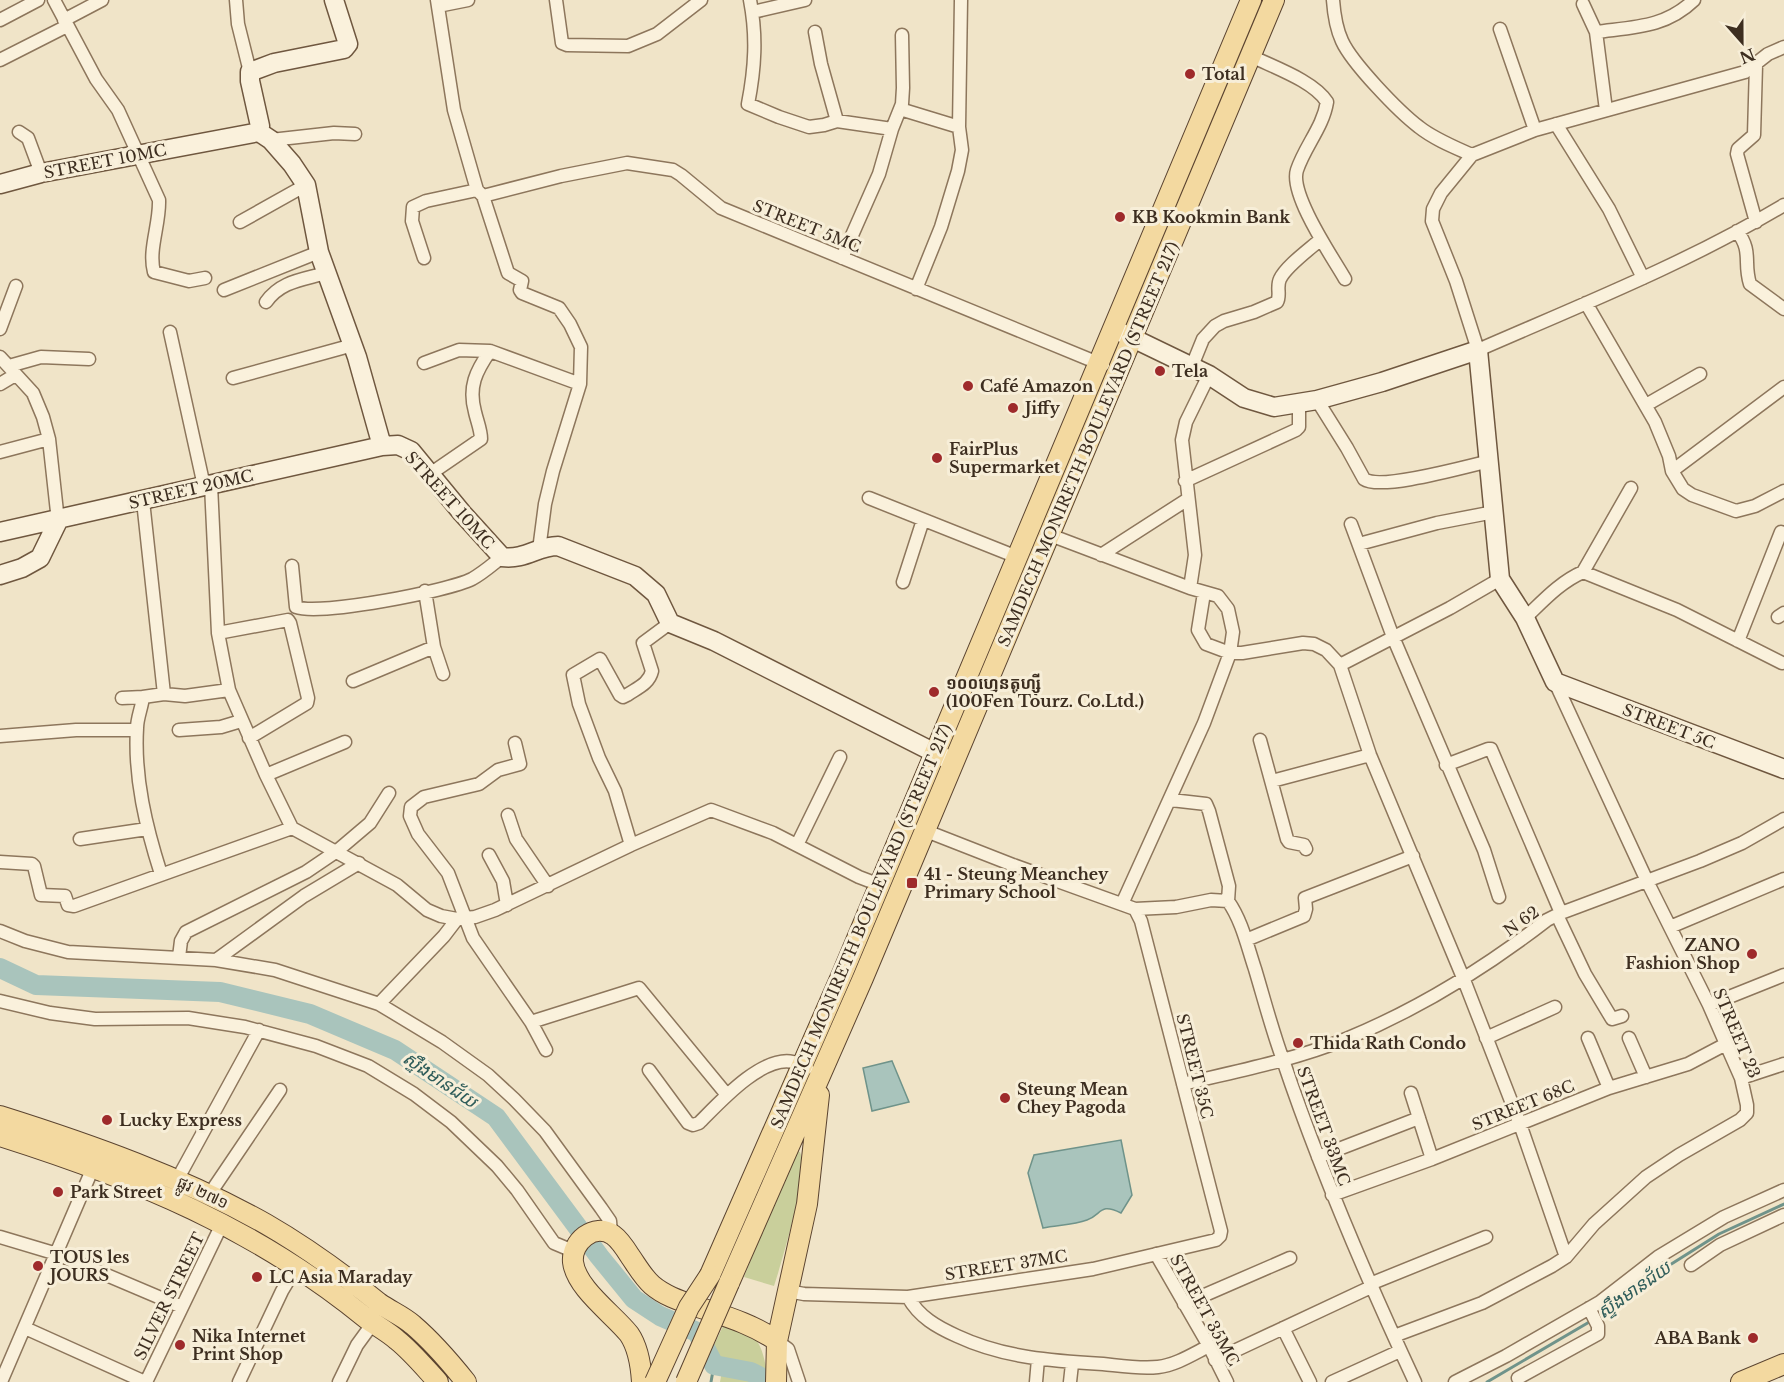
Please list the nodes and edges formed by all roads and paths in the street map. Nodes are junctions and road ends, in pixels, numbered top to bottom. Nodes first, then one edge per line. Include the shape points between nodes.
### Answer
1 (38, 0) edge
2 (54, 0) edge
3 (102, 0) edge
4 (236, 0) edge
5 (334, 0) edge
6 (468, 0) edge
7 (556, 0) edge
8 (701, 0) edge
9 (805, 0) edge
10 (961, 0) edge
11 (1251, 0) edge
12 (1274, 0) edge
13 (1333, 0) edge
14 (1694, 0) edge
15 (437, 3) edge
16 (1583, 4) dead end
17 (751, 6) edge
18 (0, 20) edge
19 (66, 23) junction
20 (1500, 28) dead end
21 (815, 32) dead end
22 (1596, 32) junction
23 (902, 35) dead end
24 (1784, 47) edge
25 (1251, 56) junction
26 (0, 60) edge
27 (1756, 64) junction
28 (250, 72) junction
29 (900, 109) junction
30 (1606, 110) junction
31 (837, 121) junction
32 (1556, 124) junction
33 (959, 127) junction
34 (892, 129) junction
35 (1535, 130) junction
36 (19, 132) dead end
37 (355, 134) dead end
38 (265, 136) junction
39 (138, 154) junction
40 (1472, 155) junction
41 (41, 172) junction
42 (0, 184) edge
43 (306, 185) junction
44 (480, 193) junction
45 (1784, 205) edge
46 (240, 222) dead end
47 (1756, 222) junction
48 (1737, 231) junction
49 (1321, 238) junction
50 (319, 252) junction
51 (424, 258) dead end
52 (842, 258) junction
53 (326, 273) junction
54 (206, 278) dead end
55 (1643, 278) junction
56 (1346, 279) dead end
57 (16, 286) dead end
58 (916, 289) junction
59 (224, 290) dead end
60 (266, 302) dead end
61 (1586, 303) junction
62 (1784, 309) edge
63 (3, 310) edge
64 (0, 328) edge
65 (1113, 329) junction
66 (170, 332) dead end
67 (1133, 337) junction
68 (353, 345) junction
69 (1478, 350) junction
70 (490, 351) junction
71 (89, 359) dead end
72 (424, 363) dead end
73 (1098, 363) junction
74 (8, 366) edge
75 (1192, 366) junction
76 (1118, 372) junction
77 (1700, 374) dead end
78 (1209, 375) junction
79 (233, 378) dead end
80 (0, 384) edge
81 (580, 384) junction
82 (1784, 387) edge
83 (1308, 402) junction
84 (1646, 405) junction
85 (49, 439) junction
86 (382, 446) junction
87 (0, 452) edge
88 (1490, 461) junction
89 (1672, 471) junction
90 (430, 474) junction
91 (1185, 481) junction
92 (208, 485) junction
93 (1631, 488) dead end
94 (1784, 491) edge
95 (869, 498) dead end
96 (1188, 500) junction
97 (143, 501) junction
98 (1494, 512) junction
99 (923, 520) junction
100 (58, 521) junction
101 (1351, 524) dead end
102 (0, 532) edge
103 (1781, 532) dead end
104 (1050, 535) junction
105 (1359, 544) junction
106 (539, 550) junction
107 (1101, 555) junction
108 (502, 557) junction
109 (1017, 557) junction
110 (292, 566) dead end
111 (1583, 572) junction
112 (0, 575) edge
113 (1500, 579) junction
114 (903, 582) dead end
115 (1190, 588) junction
116 (425, 591) junction
117 (1204, 592) junction
118 (296, 607) junction
119 (1525, 618) junction
120 (288, 620) junction
121 (670, 623) junction
122 (218, 633) junction
123 (1393, 637) junction
124 (1738, 641) junction
125 (434, 647) junction
126 (1230, 653) junction
127 (1782, 663) dead end
128 (1340, 665) junction
129 (443, 674) dead end
130 (354, 681) dead end
131 (1555, 682) junction
132 (228, 690) junction
133 (164, 694) junction
134 (143, 696) junction
135 (122, 698) dead end
136 (241, 721) junction
137 (137, 730) junction
138 (179, 730) dead end
139 (0, 736) edge
140 (249, 738) junction
141 (1260, 740) dead end
142 (345, 742) dead end
143 (515, 743) dead end
144 (934, 754) junction
145 (1370, 755) junction
146 (840, 757) dead end
147 (954, 762) junction
148 (1446, 765) junction
149 (1784, 769) edge
150 (266, 775) junction
151 (1272, 781) junction
152 (389, 793) dead end
153 (1171, 800) junction
154 (508, 815) dead end
155 (1784, 819) edge
156 (906, 822) junction
157 (292, 828) junction
158 (147, 829) junction
159 (925, 830) junction
160 (80, 838) dead end
161 (631, 845) junction
162 (797, 845) junction
163 (1306, 849) dead end
164 (337, 851) junction
165 (489, 855) dead end
166 (1413, 856) junction
167 (0, 862) edge
168 (359, 863) junction
169 (161, 874) junction
170 (1784, 879) edge
171 (1647, 881) junction
172 (879, 885) junction
173 (548, 886) junction
174 (1499, 897) dead end
175 (1228, 901) junction
176 (1122, 904) junction
177 (507, 905) junction
178 (1135, 909) junction
179 (1559, 914) junction
180 (462, 919) junction
181 (1670, 927) junction
182 (0, 931) edge
183 (1246, 940) junction
184 (179, 957) junction
185 (216, 960) junction
186 (1784, 975) edge
187 (1464, 980) junction
188 (0, 1001) edge
189 (379, 1004) junction
190 (1709, 1005) junction
191 (1555, 1007) dead end
192 (1622, 1016) dead end
193 (531, 1022) junction
194 (259, 1030) junction
195 (1486, 1038) junction
196 (1588, 1038) dead end
197 (1629, 1038) dead end
198 (1726, 1044) junction
199 (546, 1050) dead end
200 (1283, 1060) junction
201 (1784, 1064) edge
202 (803, 1066) junction
203 (649, 1070) dead end
204 (822, 1074) junction
205 (1646, 1077) junction
206 (1741, 1078) junction
207 (1183, 1084) junction
208 (1609, 1088) junction
209 (280, 1090) dead end
210 (1412, 1093) dead end
211 (727, 1095) junction
212 (0, 1116) edge
213 (1419, 1118) junction
214 (1520, 1124) junction
215 (0, 1136) edge
216 (1318, 1157) junction
217 (97, 1158) junction
218 (1432, 1159) junction
219 (177, 1180) junction
220 (1784, 1190) edge
221 (209, 1195) junction
222 (1332, 1195) junction
223 (1784, 1215) edge
224 (222, 1224) junction
225 (1221, 1231) joint
226 (610, 1233) junction
227 (0, 1237) edge
228 (1486, 1237) dead end
229 (1712, 1238) junction
230 (574, 1251) junction
231 (57, 1254) junction
232 (1155, 1254) junction
233 (1290, 1257) dead end
234 (1566, 1257) junction
235 (1690, 1265) dead end
236 (297, 1266) junction
237 (710, 1275) junction
238 (1371, 1286) junction
239 (788, 1291) junction
240 (908, 1297) junction
241 (1184, 1304) junction
242 (182, 1307) junction
243 (1590, 1311) junction
244 (380, 1316) junction
245 (25, 1328) junction
246 (1283, 1328) junction
247 (1394, 1336) junction
248 (1209, 1346) junction
249 (776, 1350) junction
250 (1400, 1351) junction
251 (1038, 1359) junction
252 (1215, 1360) junction
253 (1072, 1364) junction
254 (1784, 1364) edge
255 (1518, 1378) dead end
256 (0, 1382) edge
257 (145, 1382) edge
258 (239, 1382) edge
259 (339, 1382) edge
260 (425, 1382) edge
261 (438, 1382) edge
262 (453, 1382) edge
263 (466, 1382) edge
264 (642, 1382) edge
265 (655, 1382) edge
266 (669, 1382) edge
267 (686, 1382) edge
268 (777, 1382) edge
269 (799, 1382) edge
270 (1036, 1382) edge
271 (1070, 1382) edge
272 (1227, 1382) edge
273 (1311, 1382) edge
274 (1332, 1382) edge
275 (1415, 1382) edge
276 (1455, 1382) edge
277 (1741, 1382) edge

1 - 18 street
2 - 19 street
3 - 19 street
4 - 28 street
5 - 28 street via 348,44 344,49 274,63
6 - 15 street
7 - 8 street via 562,43 615,47 657,34
9 - 17 street
10 - 33 street
11 - 65 main road, SAMDECH MONIRETH BOULEVARD (STREET 217)
12 - 25 main road, SAMDECH MONIRETH BOULEVARD (STREET 217)
13 - 40 street via 1342,40 1365,73 1419,127
14 - 22 street via 1655,25
15 - 44 street via 454,110
16 - 22 street
17 - 31 street via 755,56 748,104 809,127
19 - 26 street
19 - 39 street via 118,110
20 - 35 street
21 - 31 street
22 - 30 street
23 - 29 street
24 - 27 street
25 - 49 street via 1322,94 1327,102 1324,117 1295,172 1307,215
25 - 67 main road, SAMDECH MONIRETH BOULEVARD (STREET 217)
27 - 30 street via 1745,72
27 - 47 street via 1754,135 1737,154
28 - 38 street
29 - 33 street
29 - 34 street
30 - 32 street
31 - 34 street
32 - 35 street
32 - 55 street via 1609,209
33 - 58 street via 962,150 958,171
34 - 52 street via 879,174
35 - 40 street
36 - 41 street via 28,138
37 - 38 street
38 - 39 street, STREET 10MC
38 - 43 street, STREET 10MC
39 - 41 street, STREET 10MC
39 - 54 street via 159,200 151,263 154,272 189,281
40 - 69 street via 1441,193 1432,215
41 - 42 street, STREET 10MC
43 - 46 street
43 - 50 street, STREET 10MC
44 - 51 street, STREET 5MC via 426,201 413,207 412,221
44 - 52 street, STREET 5MC via 627,163 673,170 721,208
44 - 81 street via 508,273 522,281 522,293 559,308 570,324 581,347
45 - 47 street
47 - 48 street
48 - 55 street
48 - 62 street via 1748,249 1750,284
49 - 56 street
49 - 75 street via 1286,271 1280,280 1278,302 1215,326 1203,339
50 - 53 street, STREET 10MC
50 - 59 street
52 - 58 street, STREET 5MC
53 - 60 street via 281,286
53 - 68 street, STREET 10MC
55 - 61 street
57 - 63 street
58 - 73 street, STREET 5MC
61 - 69 street
61 - 84 street
63 - 64 street
65 - 67 street
65 - 73 main road, SAMDECH MONIRETH BOULEVARD (STREET 217)
66 - 92 street
67 - 75 street
67 - 76 main road, SAMDECH MONIRETH BOULEVARD (STREET 217)
68 - 79 street
68 - 86 street, STREET 10MC
69 - 83 street
69 - 88 street
70 - 72 street via 459,350
70 - 81 street
70 - 90 street via 471,388 481,439
71 - 74 street via 41,357
73 - 76 street, STREET 5MC
73 - 109 main road, SAMDECH MONIRETH BOULEVARD (STREET 217)
74 - 80 street
74 - 85 street via 33,393
75 - 78 street
76 - 104 main road, SAMDECH MONIRETH BOULEVARD (STREET 217)
77 - 84 street
78 - 83 street via 1244,398 1274,407
78 - 91 street via 1186,422 1182,440
81 - 106 street via 552,471
82 - 89 street
83 - 88 street via 1347,448 1368,482 1383,483
83 - 91 street via 1296,430
84 - 89 street
85 - 87 street
85 - 100 street
86 - 90 street, STREET 10MC via 398,445 411,451
86 - 92 street, STREET 20MC
88 - 98 street
89 - 94 street via 1683,489 1692,495 1736,511
90 - 108 street, STREET 10MC
91 - 96 street
92 - 97 street, STREET 20MC
92 - 122 street
93 - 111 street
95 - 99 street
96 - 107 street
96 - 115 street via 1195,555
97 - 100 street, STREET 20MC
97 - 133 street
98 - 105 street
98 - 113 street
99 - 109 street
99 - 114 street
100 - 102 street, STREET 20MC
100 - 112 street via 40,558
101 - 105 street
103 - 124 street
104 - 107 street
104 - 147 main road, SAMDECH MONIRETH BOULEVARD (STREET 217)
105 - 123 street
106 - 108 street, STREET 10MC via 519,558
106 - 121 street, STREET 10MC via 558,546 635,576 656,594
107 - 115 street
108 - 116 street via 472,579
109 - 144 main road, SAMDECH MONIRETH BOULEVARD (STREET 217)
110 - 118 street
111 - 119 street via 1554,590
111 - 124 street via 1677,610
113 - 119 street
113 - 123 street
115 - 117 street
116 - 118 street via 368,604
116 - 125 street
117 - 126 street via 1218,596 1228,609 1233,632
117 - 126 street via 1198,630 1201,639
118 - 120 street via 289,610
119 - 131 street
120 - 122 street
120 - 140 street via 307,703
121 - 144 street via 714,641
121 - 161 street via 643,643 652,675 627,695 620,695 600,659 573,675 579,704 615,791
122 - 132 street
123 - 128 street
123 - 148 street
124 - 127 street
125 - 129 street
125 - 130 street
126 - 128 street via 1314,644
126 - 153 street
128 - 145 street
131 - 149 street, STREET 5C
131 - 171 street, STREET 23
132 - 133 street via 185,696
132 - 136 street
133 - 134 street
134 - 135 street
134 - 137 street
136 - 138 street
136 - 140 street
137 - 139 street
137 - 158 street
140 - 150 street
141 - 151 street
142 - 150 street
143 - 180 street via 520,764 498,770 479,784 424,797 411,807 410,816 418,834 448,873
144 - 147 street
144 - 156 main road, SAMDECH MONIRETH BOULEVARD (STREET 217)
145 - 151 street
145 - 166 street
146 - 162 street
147 - 159 main road, SAMDECH MONIRETH BOULEVARD (STREET 217)
148 - 174 street via 1484,850
148 - 179 street via 1491,749
150 - 157 street
151 - 163 street via 1287,839
152 - 164 street via 370,823
153 - 175 street, STREET 33MC via 1206,804 1229,886
153 - 176 street
154 - 173 street via 516,839
155 - 171 street, N 62 via 1742,843
156 - 159 street
156 - 172 main road, SAMDECH MONIRETH BOULEVARD (STREET 217)
157 - 164 street
157 - 169 street
158 - 160 street
158 - 169 street
159 - 176 street
159 - 204 main road, SAMDECH MONIRETH BOULEVARD (STREET 217)
161 - 162 street via 711,810
161 - 173 street
162 - 172 street
164 - 168 street
164 - 184 street via 306,872 186,932
165 - 177 street via 503,881
166 - 183 street via 1305,898 1304,916
166 - 187 street
167 - 169 street via 32,864 41,895 65,896 70,906
168 - 180 street via 397,885 427,910
168 - 185 street via 304,896
170 - 181 street
171 - 179 street, N 62
171 - 181 street, STREET 23
172 - 202 main road, SAMDECH MONIRETH BOULEVARD (STREET 217)
173 - 177 street
175 - 178 street
175 - 183 street, STREET 33MC
176 - 178 street
177 - 180 street
178 - 207 street, STREET 35C
179 - 187 street, N 62
179 - 192 street via 1585,974 1612,1019
180 - 189 street
180 - 193 street
181 - 190 street, STREET 23
182 - 184 street via 25,942 68,951
183 - 200 street, STREET 33MC
184 - 185 street
185 - 189 street via 275,970
186 - 190 street
187 - 195 street
187 - 200 street, N 62 via 1346,1039
188 - 194 street via 95,1019 188,1018
189 - 226 street via 442,1042 514,1099 545,1131 601,1208 610,1221
190 - 198 street, STREET 23
191 - 195 street
193 - 199 street
193 - 211 street via 639,988
194 - 219 street
194 - 230 street via 368,1066 414,1094 477,1145 517,1190 555,1243
195 - 214 street
196 - 208 street
197 - 205 street
198 - 205 street, STREET 68C via 1688,1064
198 - 206 street, STREET 23
200 - 207 street, N 62
200 - 216 street, STREET 33MC
201 - 206 street
202 - 204 street
202 - 211 street via 781,1062 767,1067
202 - 237 main road, SAMDECH MONIRETH BOULEVARD (STREET 217)
203 - 211 street via 693,1125
204 - 239 main road via 807,1204
204 - 267 main road, SAMDECH MONIRETH BOULEVARD (STREET 217), bridge
205 - 208 street, STREET 68C
206 - 234 street, STREET 23 via 1747,1113 1646,1178 1594,1224
207 - 225 street, STREET 35C
208 - 214 street, STREET 68C
209 - 221 street
210 - 213 street
212 - 217 main road, ផ្លូវ ២៧១
213 - 216 street
213 - 218 street
214 - 218 street, STREET 68C
214 - 234 street
215 - 217 main road, ផ្លូវ ២៧១
216 - 222 street, STREET 33MC
217 - 219 main road, ផ្លូវ ២៧១
217 - 224 main road, ផ្លូវ ២៧១
217 - 231 street
218 - 222 street, STREET 68C
219 - 221 main road, ផ្លូវ ២៧១
220 - 229 street via 1724,1217
221 - 244 main road, ផ្លូវ ២៧១ via 308,1250 343,1275
222 - 238 street, STREET 33MC
223 - 229 street
224 - 236 main road, ផ្លូវ ២៧១
224 - 242 street, SILVER STREET
225 - 232 street, STREET 37MC via 1216,1240
226 - 230 main road via 588,1234
226 - 249 main road via 645,1278 664,1294 747,1324
227 - 231 street
228 - 238 street
229 - 235 street
229 - 243 street via 1658,1257
230 - 264 main road via 576,1273 630,1336 639,1356
231 - 242 street
231 - 245 street
232 - 240 street, STREET 37MC via 1093,1269
232 - 241 street, STREET 35MC
233 - 241 street
234 - 247 street, STREET 23 via 1482,1303
236 - 244 main road, ផ្លូវ ២៧១
236 - 258 street
237 - 265 main road, SAMDECH MONIRETH BOULEVARD (STREET 217), bridge via 689,1307
237 - 266 main road via 700,1312
238 - 246 street
238 - 247 street, STREET 33MC
239 - 240 street, STREET 37MC
239 - 249 main road
240 - 251 street via 915,1310 937,1327 977,1346
241 - 248 street, STREET 35MC
242 - 257 street, SILVER STREET
243 - 255 street via 1598,1326 1596,1336
243 - 276 street
244 - 259 street via 357,1345
244 - 260 main road via 391,1346
244 - 261 main road via 397,1340
244 - 262 main road
244 - 263 main road via 412,1324
245 - 256 street
245 - 257 street
246 - 252 street
246 - 273 street
247 - 250 street, STREET 33MC
248 - 252 street, STREET 35MC
248 - 253 street via 1161,1367
249 - 268 main road
249 - 269 street via 788,1349
250 - 274 street
250 - 275 street, STREET 33MC
251 - 253 street
251 - 270 street
252 - 272 street, STREET 35MC
253 - 271 street
254 - 277 main road

